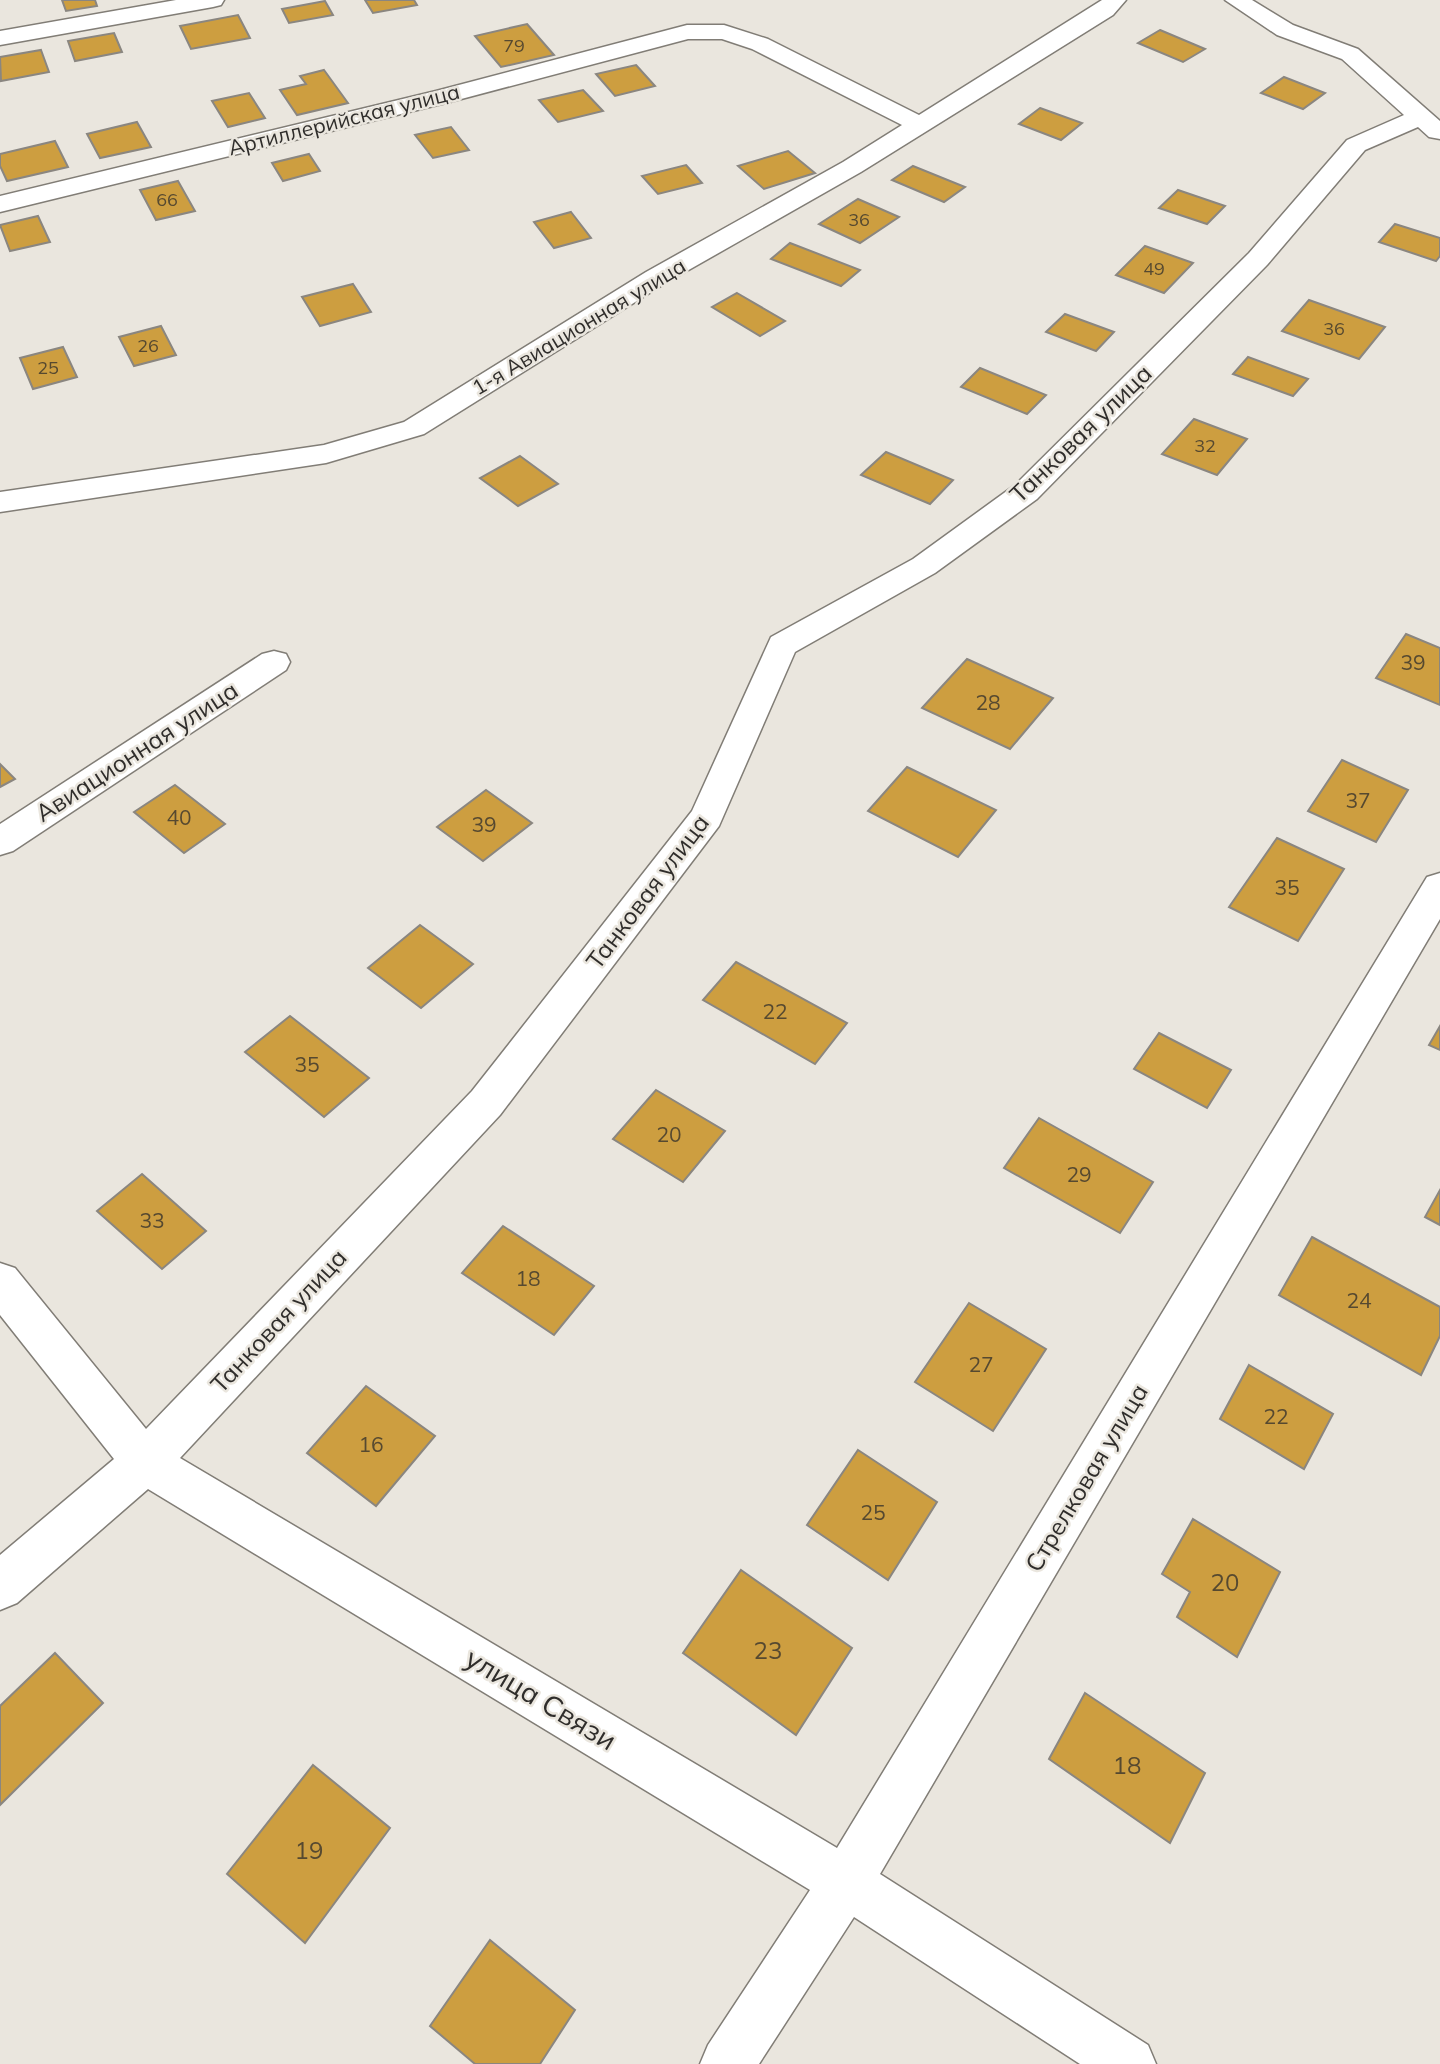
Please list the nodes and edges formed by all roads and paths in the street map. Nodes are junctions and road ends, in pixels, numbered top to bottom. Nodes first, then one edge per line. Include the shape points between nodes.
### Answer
1 (213, 0) edge
2 (1236, 0) edge
3 (1110, 5) edge
4 (0, 38) edge
5 (920, 125) junction
6 (1430, 125) edge
7 (0, 204) edge
8 (0, 502) edge
9 (274, 662) dead end
10 (0, 842) edge
11 (1440, 887) edge
12 (0, 1282) edge
13 (145, 1462) junction
14 (0, 1586) edge
15 (846, 1882) junction
16 (726, 2064) edge
17 (1129, 2064) edge

1 - 4 street
2 - 6 street via 1285,30 1350,54
3 - 5 street, 1-я Авиационная улица
5 - 7 street, Артиллерийская улица via 760,44 724,32 687,32 442,97
5 - 8 street, 1-я Авиационная улица via 655,278 414,428 326,454
6 - 13 street, Танковая улица via 1356,145 1258,259 1026,492 924,566 782,645 707,817 486,1103
9 - 10 street, Авиационная улица
11 - 15 street, Стрелковая улица
12 - 13 street, улица Связи
13 - 14 street, Танковая улица
13 - 15 street, улица Связи
15 - 16 street, Стрелковая улица
15 - 17 street, улица Связи

